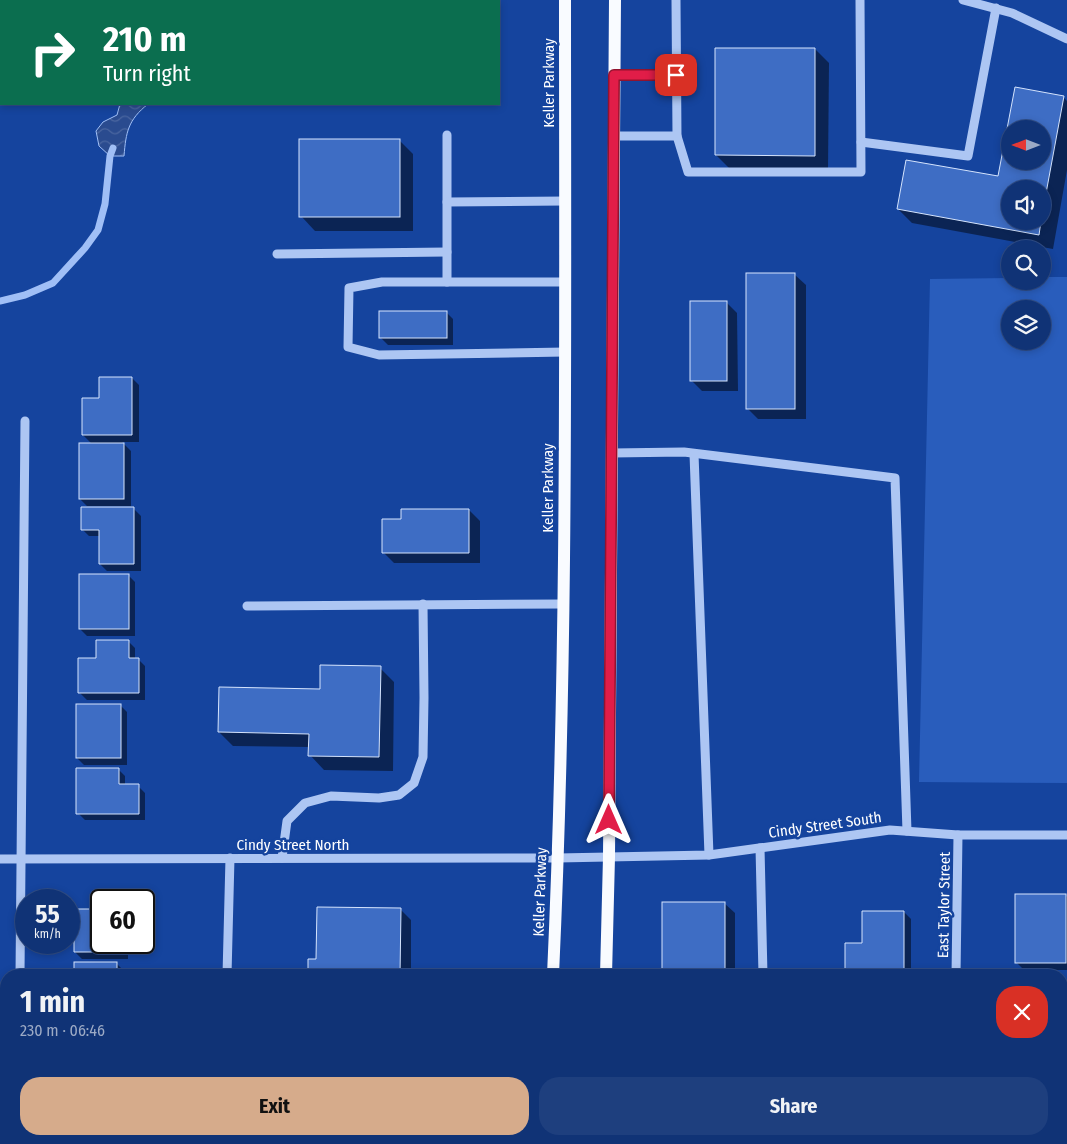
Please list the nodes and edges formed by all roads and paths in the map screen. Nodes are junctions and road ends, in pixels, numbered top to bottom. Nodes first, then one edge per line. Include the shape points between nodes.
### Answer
1 (565, 0) edge
2 (615, 0) edge
3 (676, 0) edge
4 (860, 0) edge
5 (963, 0) edge
6 (996, 8) junction
7 (1067, 39) edge
8 (614, 75) junction
9 (676, 75) junction
10 (446, 135) dead end
11 (614, 136) junction
12 (677, 136) junction
13 (861, 142) junction
14 (565, 201) junction
15 (446, 202) junction
16 (446, 252) junction
17 (277, 254) dead end
18 (446, 282) junction
19 (565, 282) junction
20 (564, 352) junction
21 (24, 421) dead end
22 (612, 453) junction
23 (694, 454) junction
24 (422, 604) junction
25 (563, 604) junction
26 (247, 606) dead end
27 (907, 831) junction
28 (1067, 834) edge
29 (958, 835) junction
30 (760, 848) junction
31 (709, 855) junction
32 (587, 857) joint
33 (609, 857) junction
34 (230, 858) junction
35 (282, 858) junction
36 (558, 858) junction
37 (0, 859) edge
38 (21, 859) junction
39 (20, 969) edge
40 (228, 969) edge
41 (553, 969) edge
42 (606, 969) edge
43 (763, 969) edge
44 (956, 969) edge

1 - 14 main road, Keller Parkway
2 - 8 main road
3 - 9 street
4 - 13 street
5 - 6 street
6 - 7 street
6 - 13 street via 968,156
8 - 9 street
8 - 11 main road
9 - 12 street
10 - 15 street
11 - 12 street
11 - 22 main road
12 - 13 street via 688,172 861,172
14 - 15 street
14 - 19 main road, Keller Parkway
15 - 16 street
16 - 17 street
16 - 18 street
18 - 19 street
18 - 20 street via 382,282 349,288 348,347 379,355
19 - 20 main road, Keller Parkway
20 - 25 main road, Keller Parkway
21 - 38 street
22 - 23 street
22 - 33 main road
23 - 27 street via 895,478
23 - 31 street
24 - 25 street
24 - 26 street
24 - 35 street via 422,757 414,783 399,795 379,798 331,796 305,803 287,821
25 - 36 main road, Keller Parkway
27 - 29 street, Cindy Street South
27 - 30 street, Cindy Street South via 890,830
28 - 29 street, Cindy Street South
29 - 44 street, East Taylor Street
30 - 31 street, Cindy Street South
30 - 43 street
31 - 33 street, Cindy Street South
32 - 33 street, Cindy Street South
32 - 36 street, Cindy Street North
33 - 42 main road
34 - 35 street, Cindy Street North
34 - 38 street, Cindy Street North
34 - 40 street
35 - 36 street, Cindy Street North
36 - 41 main road, Keller Parkway
37 - 38 street, Cindy Street North
38 - 39 street

